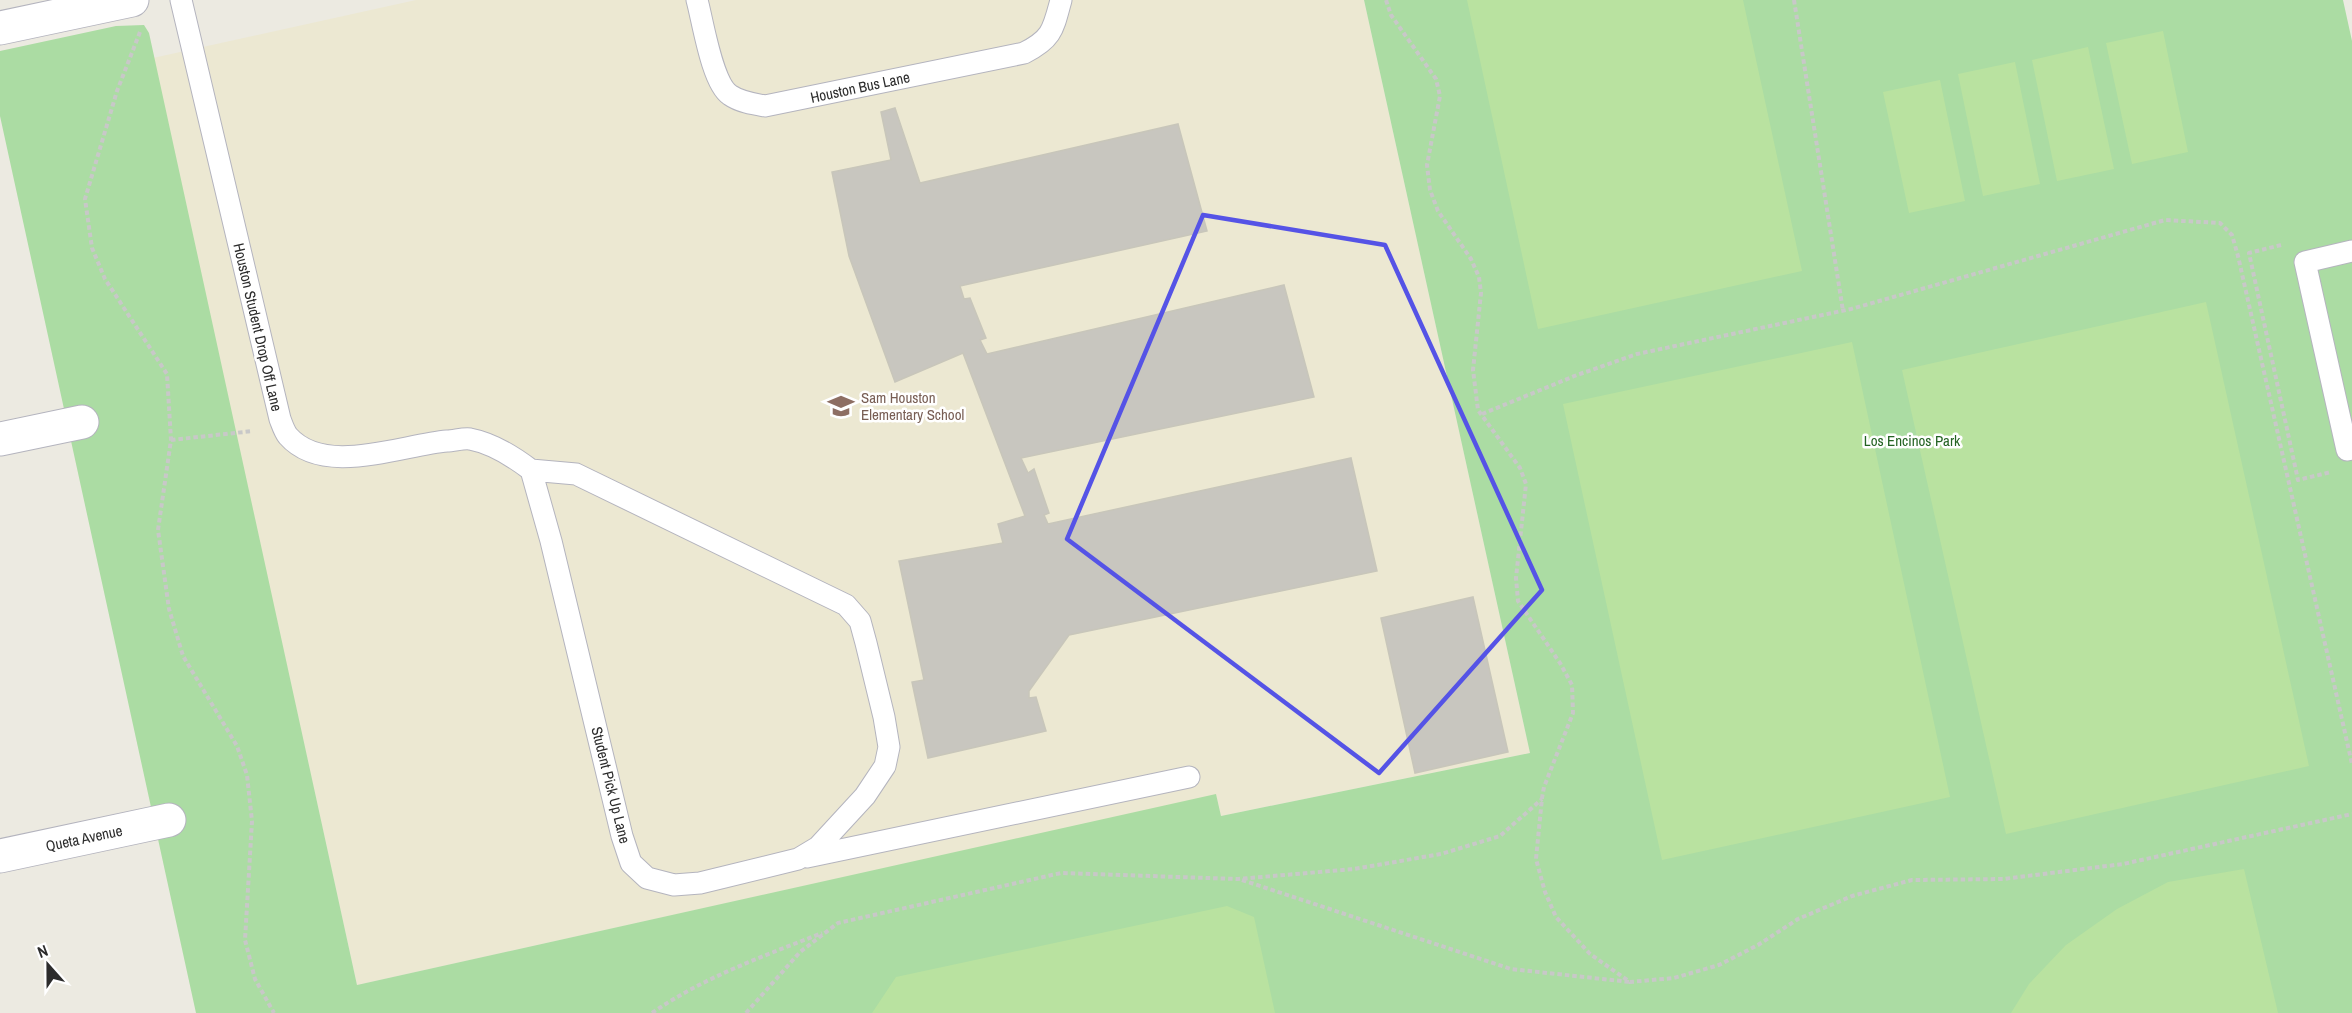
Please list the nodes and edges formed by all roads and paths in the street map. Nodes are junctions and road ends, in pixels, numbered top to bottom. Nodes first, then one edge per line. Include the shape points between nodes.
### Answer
1 (182, 0) edge
2 (697, 0) edge
3 (1061, 0) edge
4 (1386, 0) edge
5 (1794, 0) edge
6 (137, 14) edge
7 (0, 28) edge
8 (2283, 245) dead end
9 (2352, 251) edge
10 (1843, 311) junction
11 (1482, 414) junction
12 (82, 422) dead end
13 (284, 428) junction
14 (0, 439) edge
15 (171, 440) junction
16 (2352, 449) edge
17 (531, 470) junction
18 (2341, 470) dead end
19 (2352, 764) edge
20 (1189, 777) dead end
21 (1542, 798) junction
22 (2352, 814) edge
23 (168, 820) dead end
24 (0, 856) edge
25 (798, 859) junction
26 (1238, 879) junction
27 (829, 931) junction
28 (1630, 982) junction
29 (274, 1013) edge
30 (652, 1013) edge
31 (746, 1013) edge

1 - 13 lane, Houston Student Drop Off Lane
2 - 3 lane, Houston Bus Lane via 719,82 728,94 743,102 765,106 1023,54 1042,44 1054,28
4 - 11 path via 1391,15 1436,79 1440,96 1427,165 1430,190 1438,211 1479,277 1481,293 1473,370 1478,410
5 - 10 path
6 - 7 street
6 - 15 path via 85,199 92,248 105,279 167,374
8 - 18 path via 2249,253 2298,480
9 - 16 lane via 2305,262 2347,450
10 - 11 path via 1637,354
10 - 19 path via 2165,220 2220,223 2232,235 2238,256
11 - 21 path via 1520,468 1526,484 1516,578 1518,601 1572,685 1573,713
12 - 14 street
13 - 15 path
13 - 17 lane, Houston Student Drop Off Lane via 287,435 308,450 334,457 380,454 424,443 469,439 512,456
15 - 29 path via 158,530 169,609 183,656 237,746 247,775 252,821 245,940 255,979
17 - 25 lane, Student Pick Up Lane via 631,863 646,878 674,885 700,883
17 - 25 lane, Student Pick Up Lane via 576,474 846,605 860,621 884,717 888,747 885,766 818,847
20 - 25 lane
21 - 26 path via 1500,836 1441,854 1354,869
21 - 28 path via 1536,859 1556,916 1590,954
22 - 28 path via 2123,864 2002,879 1912,880 1852,896 1798,919 1719,965 1674,978
23 - 24 street, Queta Avenue
26 - 27 path via 1061,873 838,924
26 - 28 path via 1510,969
27 - 30 path via 742,964
27 - 31 path via 800,952

